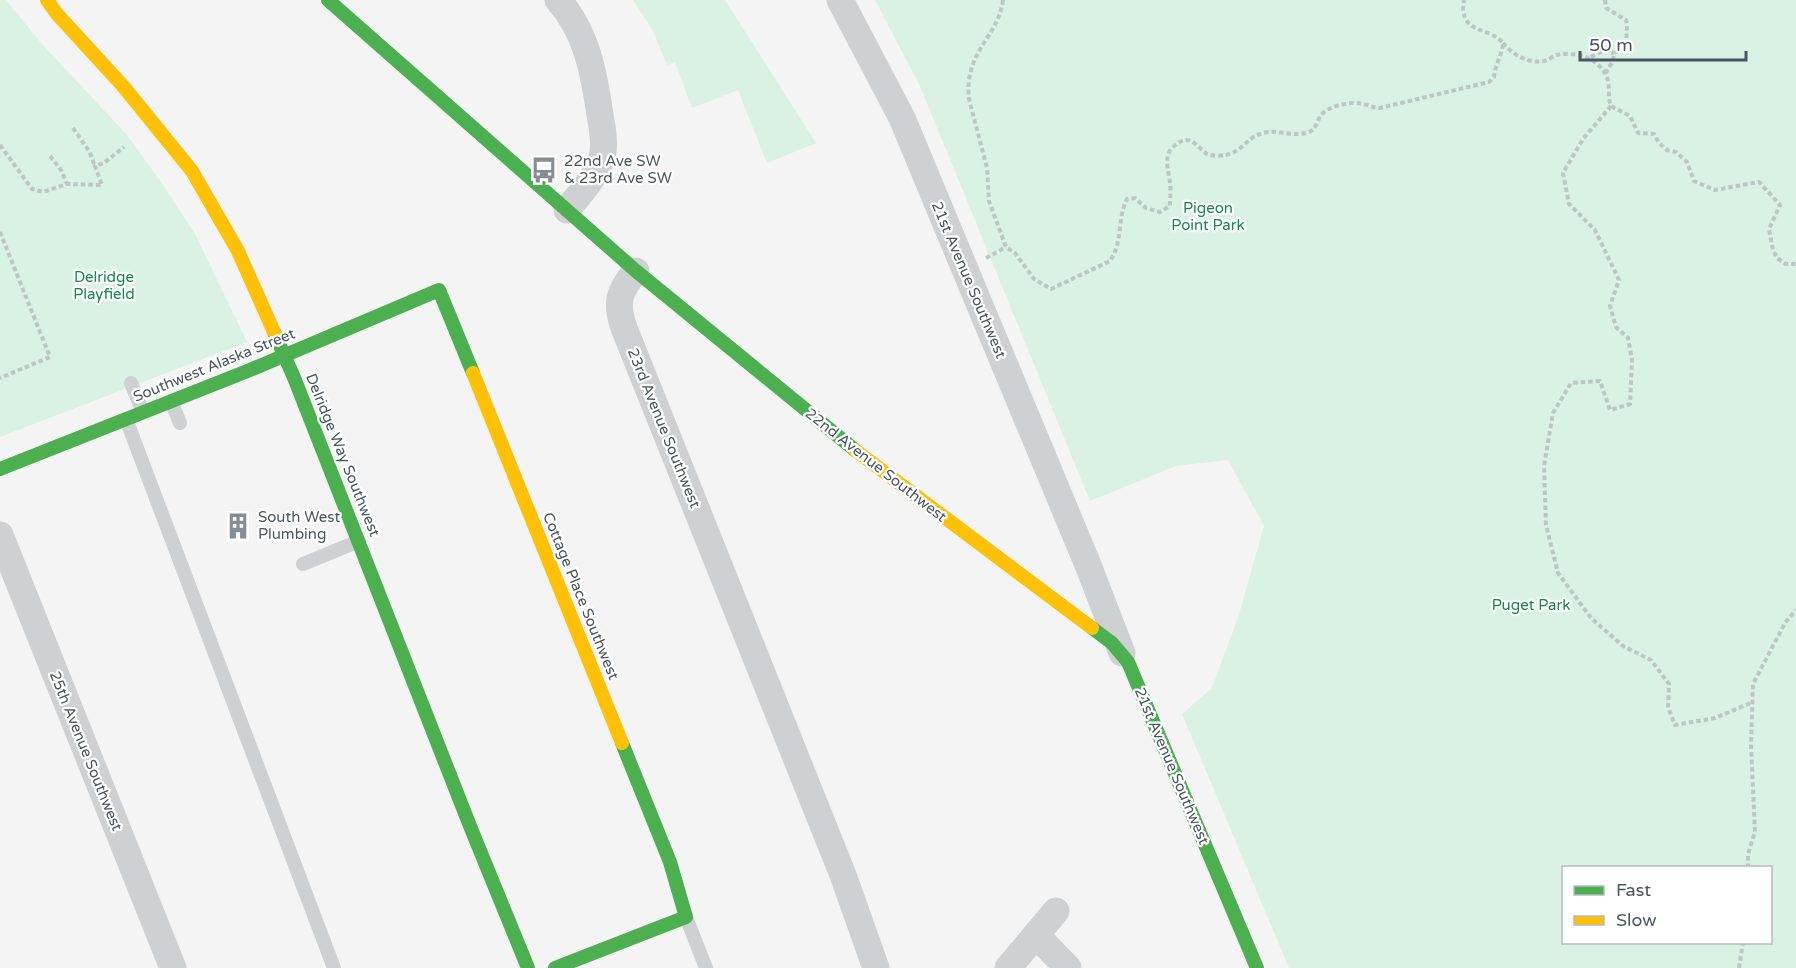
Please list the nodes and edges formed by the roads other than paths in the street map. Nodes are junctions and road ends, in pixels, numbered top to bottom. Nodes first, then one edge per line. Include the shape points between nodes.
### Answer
1 (46, 0) edge
2 (328, 0) edge
3 (558, 0) edge
4 (840, 0) edge
5 (567, 210) junction
6 (636, 271) junction
7 (439, 290) joint
8 (285, 354) junction
9 (131, 383) dead end
10 (171, 401) junction
11 (143, 412) junction
12 (126, 419) junction
13 (180, 423) dead end
14 (0, 469) edge
15 (0, 535) edge
16 (359, 541) junction
17 (303, 564) dead end
18 (1088, 565) junction
19 (1068, 610) junction
20 (1122, 653) junction
21 (1056, 911) dead end
22 (686, 917) junction
23 (1036, 935) junction
24 (173, 968) edge
25 (334, 968) edge
26 (528, 968) edge
27 (555, 968) edge
28 (706, 968) edge
29 (876, 968) edge
30 (1008, 968) edge
31 (1068, 968) edge
32 (1257, 968) edge

1 - 8 street, Delridge Way Southwest via 192,171 238,251
2 - 5 street
3 - 5 street via 581,35 591,62 603,136 598,169
4 - 18 street, 21st Avenue Southwest via 902,118
5 - 6 street
6 - 19 street, 22nd Avenue Southwest via 873,465
6 - 29 street, 23rd Avenue Southwest via 622,288 620,315 843,875
7 - 8 street, Southwest Alaska Street
7 - 22 street, Cottage Place Southwest via 670,862
8 - 10 street, Southwest Alaska Street
8 - 16 street, Delridge Way Southwest
9 - 11 lane
10 - 11 street, Southwest Alaska Street
10 - 13 lane
11 - 12 street, Southwest Alaska Street
12 - 14 street, Southwest Alaska Street
12 - 25 lane
15 - 24 street, 25th Avenue Southwest
16 - 17 lane
16 - 26 street, Delridge Way Southwest
18 - 19 street via 1083,589
18 - 20 street, 21st Avenue Southwest
19 - 20 street, 22nd Avenue Southwest
20 - 32 street, 21st Avenue Southwest
21 - 23 street
22 - 27 street
22 - 28 lane
23 - 30 street
23 - 31 street

